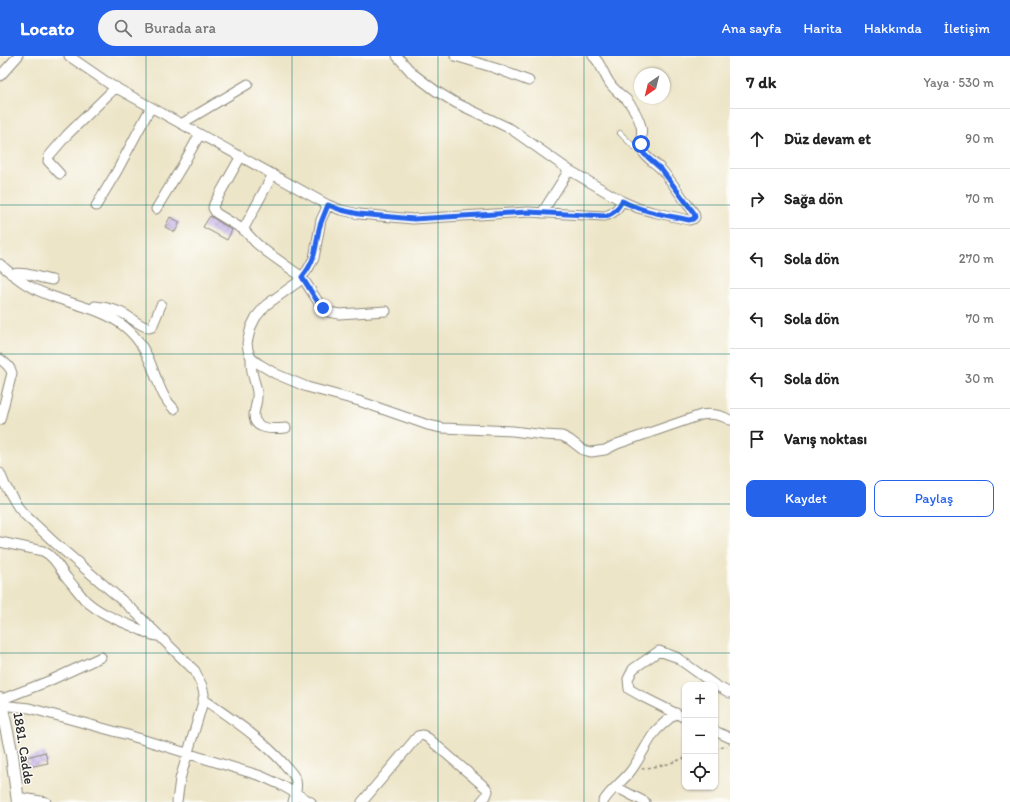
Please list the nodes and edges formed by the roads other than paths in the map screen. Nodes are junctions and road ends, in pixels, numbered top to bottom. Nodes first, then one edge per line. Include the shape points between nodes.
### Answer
1 (18, 56) edge
2 (69, 56) edge
3 (397, 56) edge
4 (456, 56) edge
5 (593, 56) edge
6 (0, 76) edge
7 (529, 81) dead end
8 (248, 84) dead end
9 (116, 87) junction
10 (151, 107) junction
11 (181, 124) junction
12 (620, 133) dead end
13 (200, 134) junction
14 (642, 150) junction
15 (241, 156) junction
16 (569, 170) junction
17 (60, 174) dead end
18 (273, 174) junction
19 (622, 201) junction
20 (328, 205) junction
21 (96, 206) dead end
22 (156, 209) dead end
23 (542, 213) junction
24 (243, 230) junction
25 (0, 264) edge
26 (10, 274) junction
27 (302, 277) junction
28 (52, 280) dead end
29 (161, 305) dead end
30 (86, 307) junction
31 (386, 311) dead end
32 (251, 358) junction
33 (0, 360) edge
34 (174, 409) dead end
35 (0, 420) edge
36 (730, 420) edge
37 (286, 428) dead end
38 (0, 473) edge
39 (0, 542) edge
40 (55, 543) junction
41 (47, 553) junction
42 (159, 636) junction
43 (101, 658) dead end
44 (711, 682) edge
45 (718, 687) edge
46 (730, 693) edge
47 (204, 699) junction
48 (1, 703) edge
49 (676, 713) junction
50 (682, 716) edge
51 (718, 732) edge
52 (730, 738) edge
53 (188, 754) junction
54 (616, 788) junction
55 (294, 797) edge
56 (18, 800) edge
57 (46, 802) edge
58 (177, 802) edge
59 (311, 802) edge
60 (362, 802) edge
61 (481, 802) edge
62 (603, 802) edge
63 (645, 802) edge

1 - 6 street
2 - 9 street
3 - 16 street via 412,73 436,91 511,129
4 - 7 street
5 - 14 street via 599,62 609,83 633,108 641,127
8 - 11 street
9 - 10 street
9 - 17 street via 49,156 48,161
10 - 11 street
10 - 21 street
11 - 13 street
12 - 14 lane via 634,147
13 - 15 street
13 - 22 street
14 - 19 street via 661,169 695,217 689,220 638,208
15 - 18 street
15 - 24 street via 213,208 216,213
16 - 19 street
16 - 23 street
18 - 20 street
18 - 24 street
19 - 23 street via 611,215 606,216
20 - 23 street via 359,214 414,219
20 - 27 street via 321,220 314,258
24 - 27 street via 267,252
25 - 26 street
26 - 28 street via 24,273
26 - 30 street via 55,298
27 - 31 street via 319,304 329,312 339,314
27 - 32 street via 266,305 256,317 247,343
29 - 30 street via 152,327 149,328 116,311 98,306
30 - 34 street via 105,314 135,337 146,353 164,398
32 - 36 street via 276,374 307,387 359,401 428,426 562,436 582,450 591,452 605,450 702,415 715,414
32 - 37 street via 257,392 255,420 267,428
33 - 35 street via 7,364 12,373
38 - 40 street via 18,507
39 - 41 street via 43,550
40 - 41 street
40 - 42 street via 132,609
41 - 42 street via 90,604 110,616
42 - 47 street via 195,671 202,686
43 - 48 street
44 - 49 street via 676,657 659,651 633,669 628,679 629,689
45 - 46 street
47 - 53 street
47 - 55 street via 250,734 294,775
48 - 53 street via 128,735
48 - 56 street, 1881. Cadde
49 - 50 street
49 - 54 street via 655,732 630,772
51 - 52 street
53 - 55 street via 261,776 281,785
53 - 58 street via 180,779
54 - 62 street
54 - 63 street
55 - 59 street
56 - 57 street
60 - 61 street via 418,736 423,735 486,788 488,791

